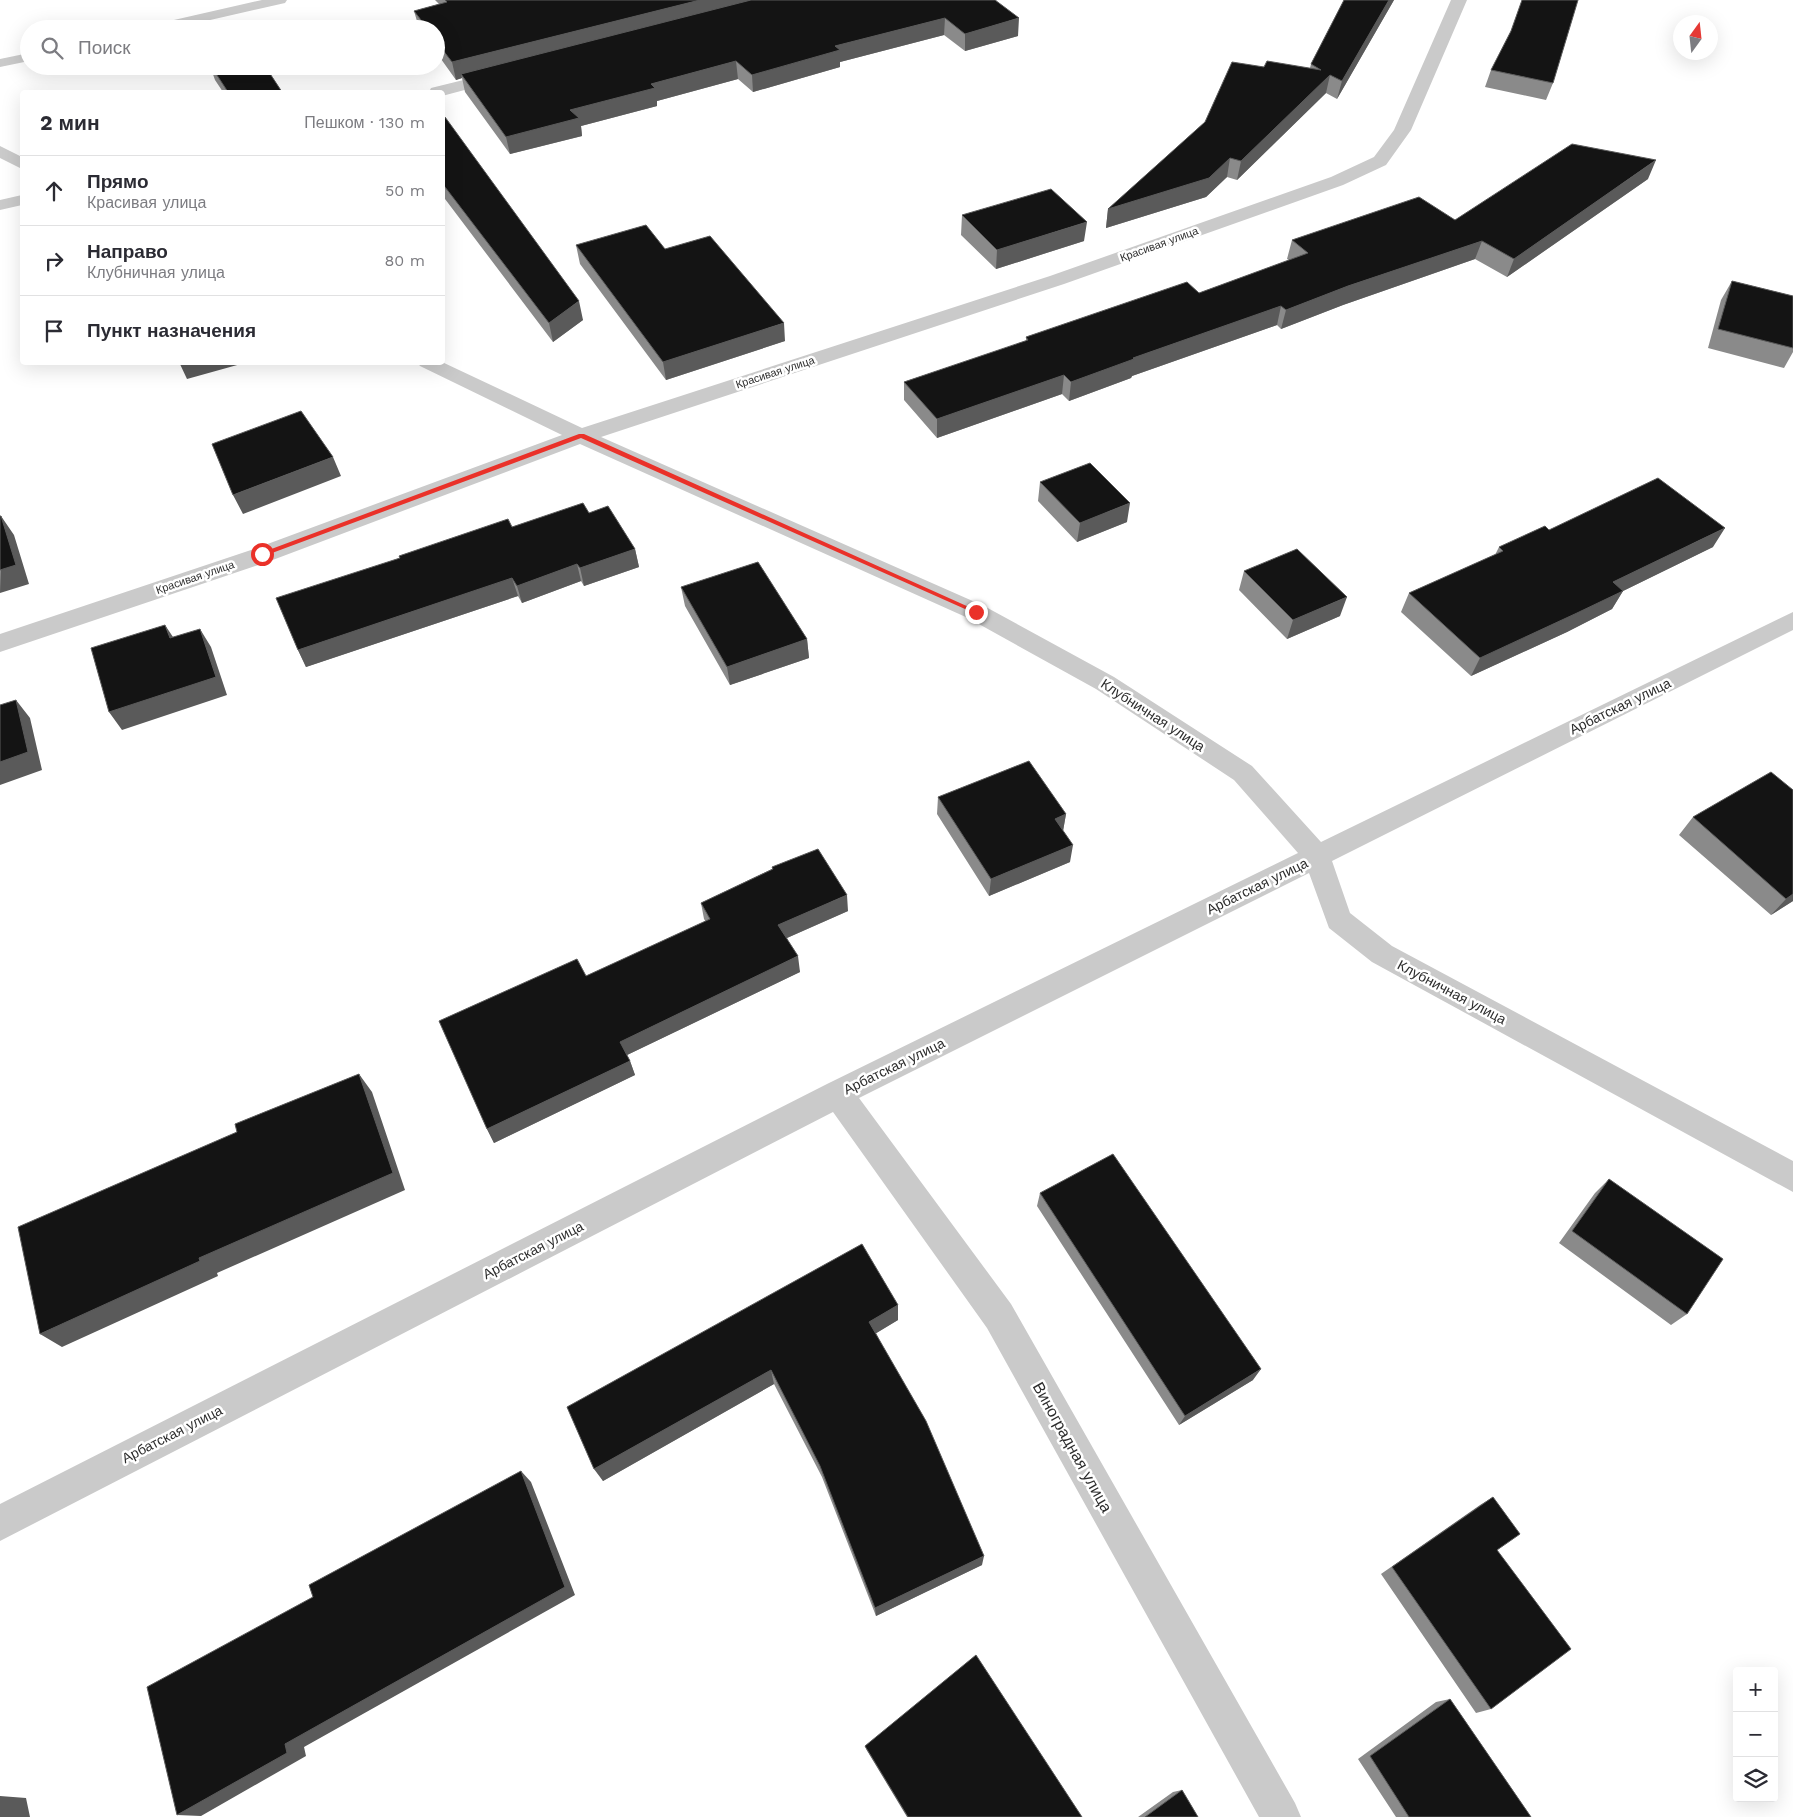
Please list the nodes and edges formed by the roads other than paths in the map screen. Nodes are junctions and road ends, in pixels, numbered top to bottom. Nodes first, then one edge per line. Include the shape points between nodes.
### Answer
1 (280, 0) edge
2 (1459, 0) edge
3 (192, 20) edge
4 (20, 59) edge
5 (0, 63) edge
6 (514, 72) edge
7 (445, 90) edge
8 (0, 151) edge
9 (20, 163) edge
10 (20, 201) edge
11 (0, 206) edge
12 (433, 365) edge
13 (582, 436) junction
14 (1793, 620) edge
15 (0, 643) edge
16 (1317, 856) junction
17 (838, 1094) junction
18 (1793, 1177) edge
19 (0, 1523) edge
20 (1281, 1817) edge

1 - 3 lane
2 - 13 street, Красивая улица via 1402,130 1380,160 1337,181 1058,280
4 - 5 lane
6 - 7 street
8 - 9 street
10 - 11 street
12 - 13 street, Клубничная улица
13 - 15 street, Красивая улица via 262,554
13 - 16 street, Клубничная улица via 976,612 1105,683 1242,773
14 - 16 street, Арбатская улица
16 - 17 street, Арбатская улица
16 - 18 street, Клубничная улица via 1339,920 1382,954
17 - 19 street, Арбатская улица
17 - 20 street, Виноградная улица via 999,1316

